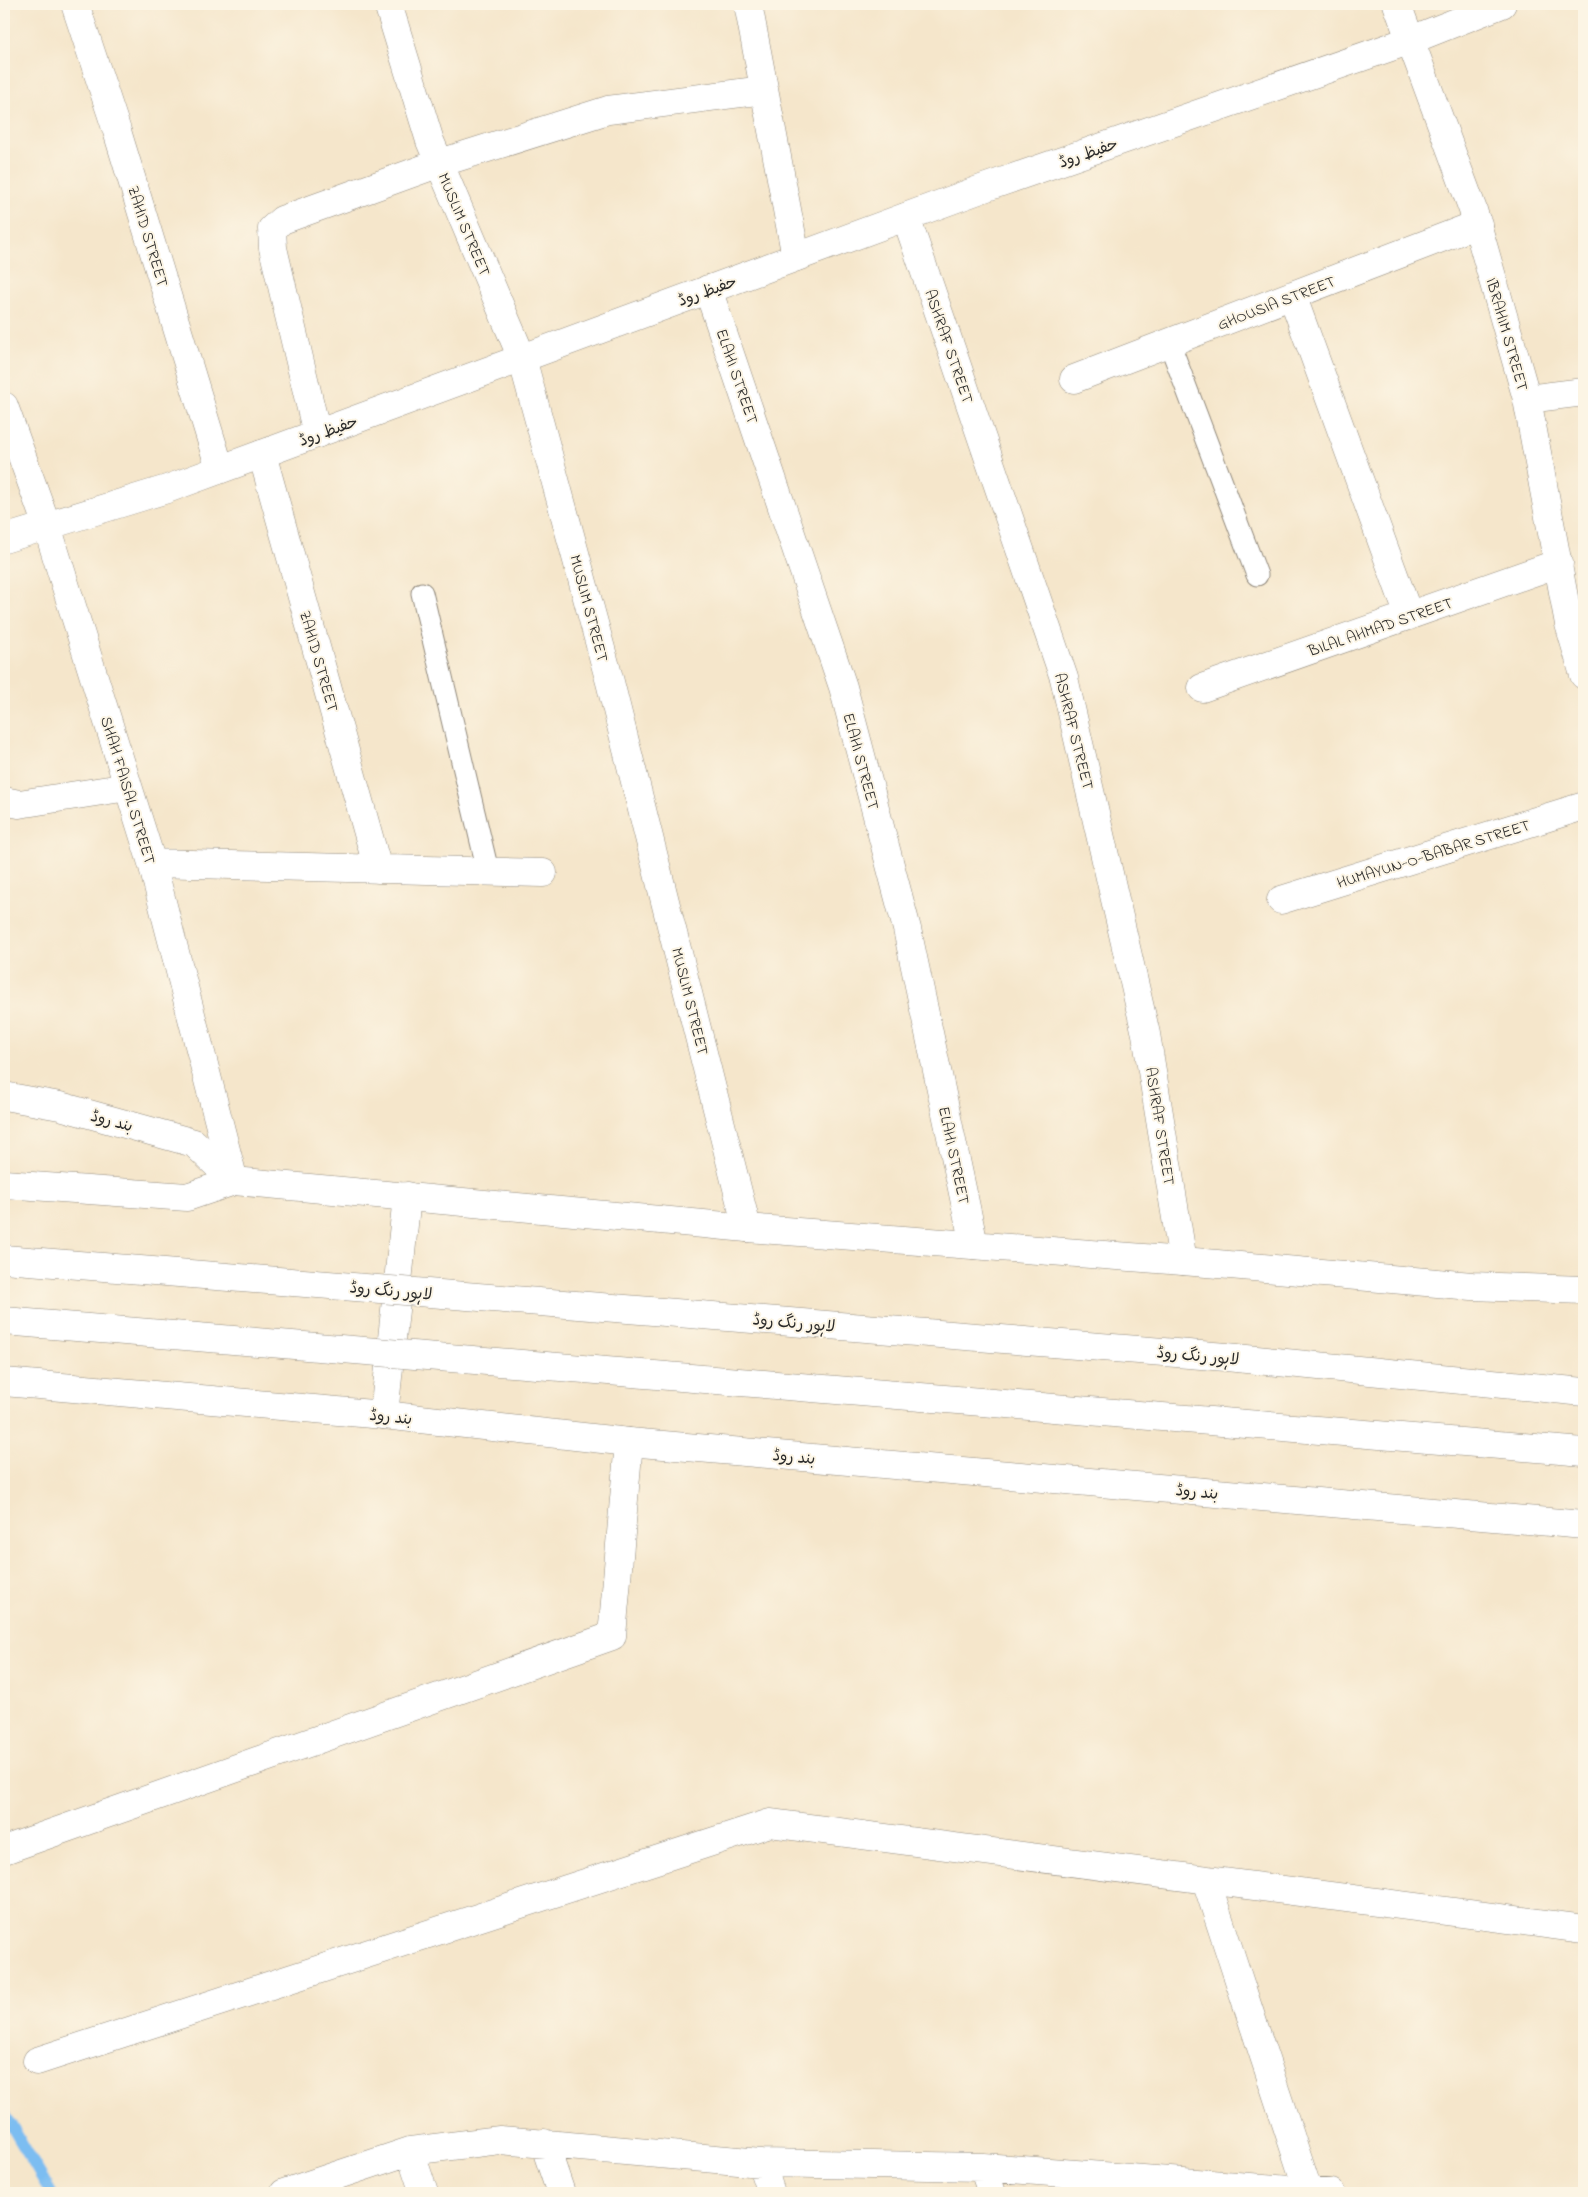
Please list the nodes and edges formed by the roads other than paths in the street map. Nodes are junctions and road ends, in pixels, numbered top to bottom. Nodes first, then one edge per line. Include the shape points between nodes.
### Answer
1 (75, 4) edge
2 (388, 4) edge
3 (748, 4) edge
4 (1397, 4) edge
5 (1502, 4) edge
6 (1412, 40) junction
7 (764, 90) junction
8 (440, 163) junction
9 (906, 217) junction
10 (1478, 224) junction
11 (796, 257) junction
12 (708, 289) junction
13 (1292, 295) junction
14 (1169, 342) junction
15 (522, 358) junction
16 (1074, 379) dead end
17 (1584, 392) edge
18 (1526, 399) junction
19 (4, 406) edge
20 (317, 434) junction
21 (262, 454) junction
22 (220, 469) junction
23 (47, 526) junction
24 (4, 539) edge
25 (1559, 563) junction
26 (1258, 575) dead end
27 (422, 593) dead end
28 (1409, 616) junction
29 (1577, 623) edge
30 (1584, 675) edge
31 (1202, 688) dead end
32 (128, 787) junction
33 (4, 801) edge
34 (1584, 806) edge
35 (152, 863) junction
36 (378, 869) junction
37 (488, 871) junction
38 (542, 873) dead end
39 (1281, 900) dead end
40 (4, 1096) edge
41 (234, 1181) junction
42 (4, 1184) edge
43 (407, 1196) junction
44 (748, 1228) junction
45 (974, 1245) junction
46 (4, 1259) edge
47 (1183, 1261) junction
48 (1584, 1290) edge
49 (4, 1321) edge
50 (4, 1382) edge
51 (1584, 1392) edge
52 (384, 1415) junction
53 (629, 1442) junction
54 (1584, 1452) edge
55 (1584, 1525) edge
56 (4, 1850) edge
57 (1206, 1880) junction
58 (1584, 1929) edge
59 (37, 2061) dead end
60 (544, 2143) junction
61 (410, 2151) junction
62 (761, 2164) junction
63 (983, 2167) junction
64 (284, 2193) edge
65 (424, 2193) edge
66 (561, 2193) edge
67 (771, 2193) edge
68 (992, 2193) edge
69 (1316, 2193) edge

1 - 22 main road, ZAHID STREET
2 - 8 main road, MUSLIM STREET via 430,141
3 - 7 main road
4 - 6 main road, IBRAHIM STREET
5 - 6 main road, حفیظ روڈ
6 - 9 main road, حفیظ روڈ
6 - 10 main road, IBRAHIM STREET
7 - 8 main road via 608,110
7 - 11 main road
8 - 15 main road, MUSLIM STREET
8 - 20 main road via 282,220 272,229 273,248
9 - 11 main road, حفیظ روڈ
9 - 47 main road, ASHRAF STREET via 1064,678 1146,1034
10 - 13 main road, GHOUSIA STREET
10 - 18 main road, IBRAHIM STREET
11 - 12 main road, حفیظ روڈ
12 - 15 main road, حفیظ روڈ
12 - 45 main road, ELAHI STREET via 843,686 907,929
13 - 14 main road, GHOUSIA STREET
13 - 28 main road
14 - 16 main road, GHOUSIA STREET
14 - 26 lane
15 - 20 main road, حفیظ روڈ
15 - 44 main road, MUSLIM STREET via 610,682
17 - 18 main road
18 - 25 main road, IBRAHIM STREET
19 - 23 main road, SHAH FAISAL STREET
20 - 21 main road, حفیظ روڈ
21 - 22 main road, حفیظ روڈ
21 - 36 main road, ZAHID STREET
22 - 23 main road, حفیظ روڈ
23 - 24 main road, حفیظ روڈ
23 - 32 main road, SHAH FAISAL STREET
25 - 28 main road, BILAL AHMAD STREET
25 - 29 main road, IBRAHIM STREET
27 - 37 lane
28 - 31 main road, BILAL AHMAD STREET
29 - 30 main road, IBRAHIM STREET
32 - 33 main road via 19,804
32 - 35 main road, SHAH FAISAL STREET
34 - 39 main road, HUMAYUN-O-BABAR STREET
35 - 36 main road
35 - 41 main road, SHAH FAISAL STREET
36 - 37 main road
37 - 38 main road
40 - 41 main road, بند روڈ via 60,1106 194,1143
41 - 42 main road via 187,1197
41 - 43 main road
43 - 44 main road
43 - 52 main road
44 - 45 main road
45 - 47 main road
46 - 51 main road, لاہور رنگ روڈ, bridge via 1226,1357
47 - 48 main road via 1472,1286
49 - 54 main road, bridge
50 - 52 main road, بند روڈ
52 - 53 main road, بند روڈ
53 - 55 main road, بند روڈ
53 - 56 main road via 612,1636
57 - 58 main road
57 - 59 main road via 770,1823
57 - 69 main road
60 - 61 main road via 500,2140
60 - 62 main road
60 - 66 main road
61 - 64 main road
61 - 65 main road
62 - 63 main road
62 - 67 main road
63 - 68 main road
63 - 69 main road

